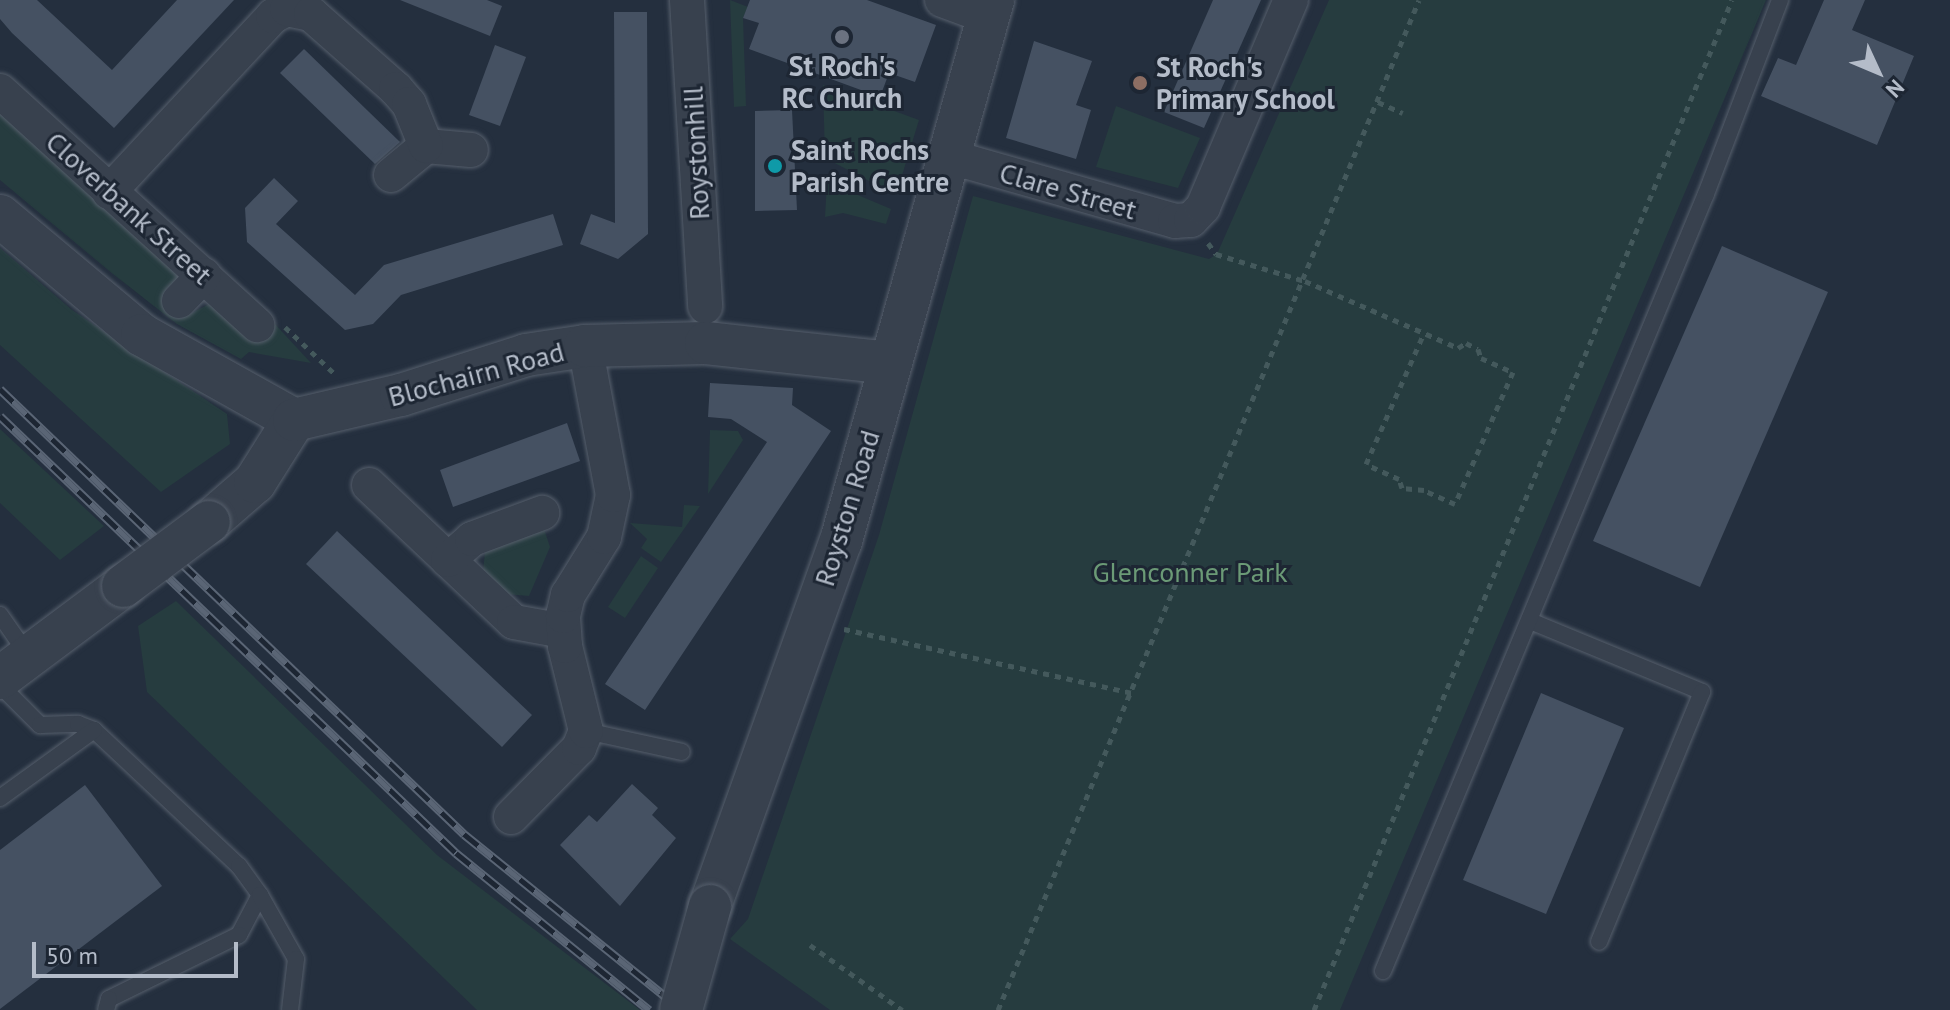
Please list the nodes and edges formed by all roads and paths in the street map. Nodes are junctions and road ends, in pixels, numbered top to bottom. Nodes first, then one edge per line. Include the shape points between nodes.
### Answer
1 (687, 0) edge
2 (942, 0) edge
3 (1291, 0) edge
4 (1419, 0) edge
5 (1732, 0) edge
6 (1780, 0) edge
7 (991, 8) edge
8 (0, 91) edge
9 (1378, 102) junction
10 (1403, 113) dead end
11 (426, 146) junction
12 (471, 150) dead end
13 (947, 156) junction
14 (391, 175) dead end
15 (109, 192) junction
16 (0, 216) edge
17 (1191, 220) junction
18 (204, 275) junction
19 (1305, 281) junction
20 (179, 301) dead end
21 (705, 306) dead end
22 (257, 325) joint
23 (1424, 333) junction
24 (585, 346) junction
25 (889, 363) junction
26 (365, 404) junction
27 (294, 420) junction
28 (369, 485) dead end
29 (542, 513) dead end
30 (448, 560) junction
31 (0, 615) edge
32 (1530, 621) junction
33 (812, 622) junction
34 (563, 631) junction
35 (14, 667) edge
36 (0, 685) edge
37 (1132, 693) junction
38 (94, 730) junction
39 (586, 731) junction
40 (682, 752) dead end
41 (0, 798) edge
42 (511, 817) dead end
43 (260, 895) junction
44 (1599, 942) dead end
45 (810, 945) dead end
46 (1383, 971) dead end
47 (106, 1010) edge
48 (290, 1010) edge
49 (681, 1010) edge
50 (902, 1010) edge
51 (998, 1010) edge
52 (1314, 1010) edge

1 - 21 street, Roystonhill
2 - 7 street
3 - 17 street via 1203,207
4 - 9 path
5 - 52 path
6 - 32 lane
7 - 13 street, Royston Road
8 - 15 street, Cloverbank Street
9 - 10 path
9 - 19 path
11 - 12 street
11 - 14 street
11 - 15 street via 409,104 396,89 311,14 287,9 273,16
13 - 17 street, Clare Street via 1175,221
13 - 25 street, Royston Road
15 - 18 street, Cloverbank Street
16 - 27 street via 142,335
17 - 19 path via 1216,254
18 - 20 street
18 - 22 street, Cloverbank Street
19 - 23 path
19 - 37 path
22 - 26 path via 272,314
23 - 23 path via 1366,464 1399,479 1402,488 1424,490 1455,504 1513,372 1481,358 1478,349 1466,343 1458,348
24 - 25 street, Blochairn Road via 706,343
24 - 26 street, Blochairn Road via 526,355
24 - 34 street via 610,464 612,510 596,553 568,595
25 - 33 street, Royston Road via 841,541
26 - 27 street, Blochairn Road
27 - 35 street, bridge via 255,482
28 - 30 street
29 - 30 street via 472,539
30 - 34 street via 514,622
31 - 35 lane
32 - 44 lane via 1702,692
32 - 46 lane
33 - 37 path
33 - 49 street, Royston Road, bridge via 710,906
34 - 39 street
36 - 38 lane via 40,725 78,724
37 - 51 path
38 - 41 lane
38 - 43 lane via 239,866
39 - 40 lane
39 - 42 street via 579,748
43 - 47 lane via 239,935 109,999
43 - 48 lane via 296,959
45 - 50 path

